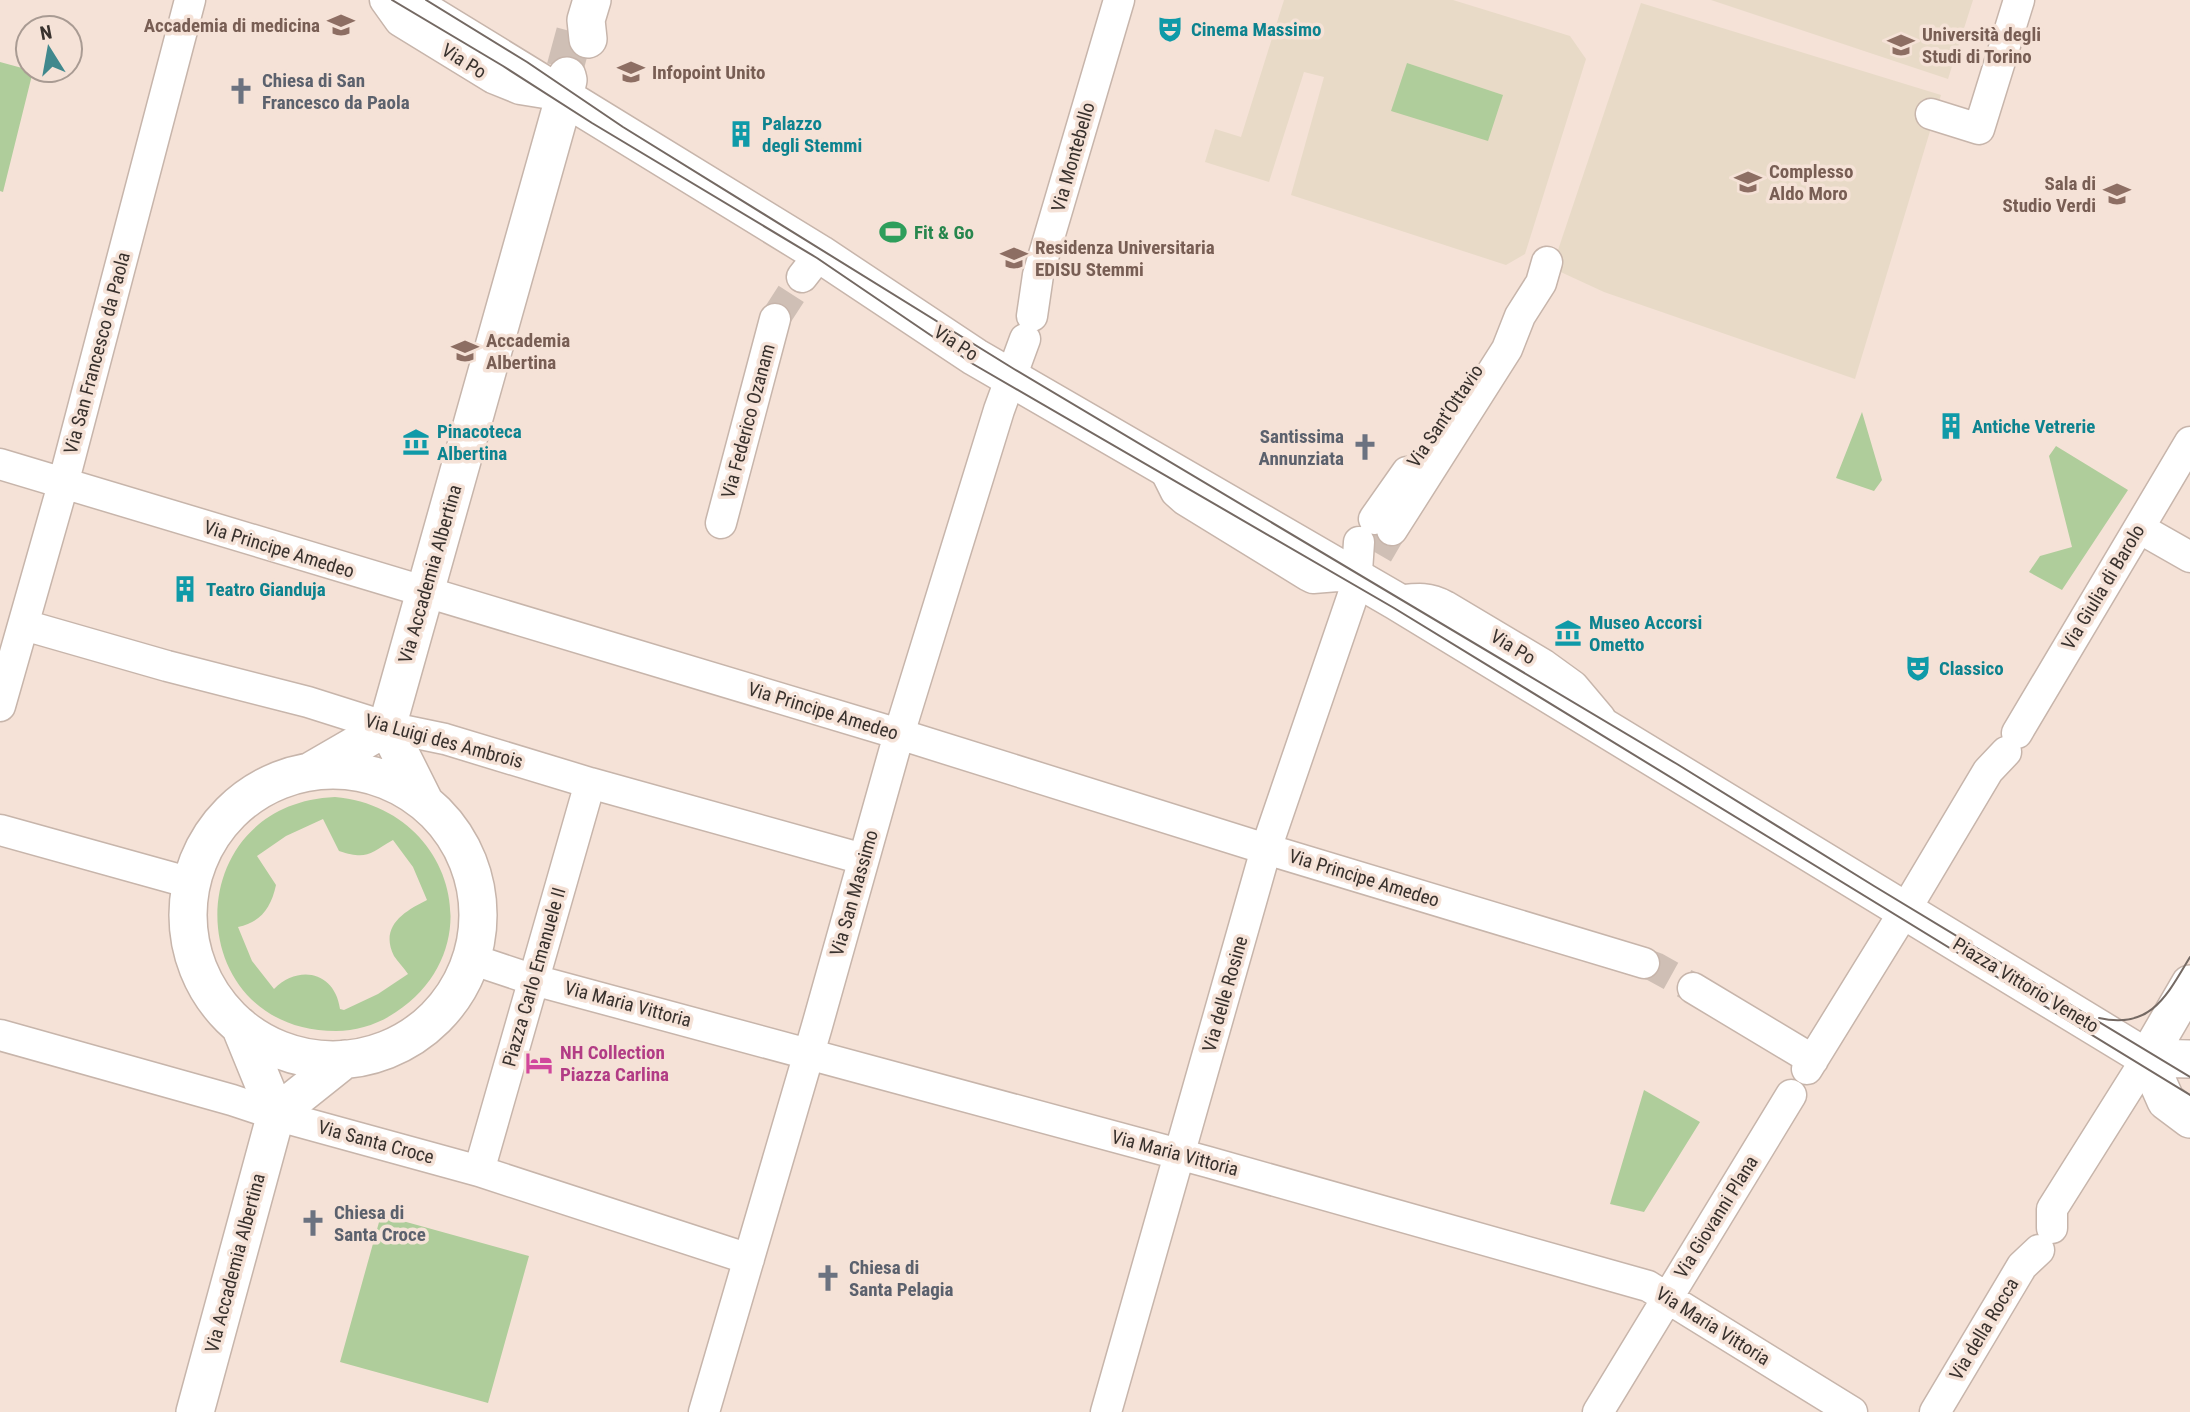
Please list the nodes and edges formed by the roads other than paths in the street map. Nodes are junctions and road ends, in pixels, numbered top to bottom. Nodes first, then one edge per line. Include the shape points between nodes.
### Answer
1 (190, 0) edge
2 (385, 0) edge
3 (406, 0) edge
4 (1119, 0) edge
5 (2019, 0) edge
6 (567, 86) junction
7 (1931, 114) dead end
8 (1547, 262) dead end
9 (775, 319) tunnel mouth
10 (1011, 377) junction
11 (2190, 442) edge
12 (0, 464) edge
13 (64, 484) junction
14 (722, 523) dead end
15 (2139, 528) junction
16 (1369, 550) junction
17 (2190, 557) edge
18 (425, 591) junction
19 (24, 625) junction
20 (0, 706) edge
21 (387, 727) junction
22 (898, 734) junction
23 (310, 772) junction
24 (1681, 775) joint
25 (590, 783) junction
26 (425, 803) junction
27 (0, 830) edge
28 (1266, 849) junction
29 (863, 859) junction
30 (191, 883) junction
31 (1904, 912) junction
32 (471, 959) junction
33 (1644, 963) tunnel mouth
34 (534, 980) junction
35 (2190, 984) edge
36 (1704, 996) tunnel mouth
37 (240, 1026) junction
38 (0, 1035) edge
39 (809, 1052) junction
40 (2147, 1058) junction
41 (345, 1059) junction
42 (2190, 1059) edge
43 (1791, 1095) dead end
44 (276, 1114) junction
45 (2190, 1119) edge
46 (1179, 1156) junction
47 (479, 1171) junction
48 (749, 1259) junction
49 (1667, 1297) junction
50 (195, 1412) edge
51 (704, 1412) edge
52 (1106, 1412) edge
53 (1598, 1412) edge
54 (1852, 1412) edge
55 (1935, 1412) edge

1 - 13 street, Via San Francesco da Paola
2 - 6 street, Via Po via 400,20 493,78 520,89
3 - 6 street, Via Po
4 - 10 street, Via Montebello via 1038,275 1029,327
5 - 7 street via 1979,129
6 - 10 street, Via Po via 753,213 811,266
6 - 18 street, Via Accademia Albertina
8 - 16 street, Via Sant'Ottavio via 1541,282 1520,316 1494,343
9 - 14 street, Via Federico Ozanam
10 - 16 street, Via Po via 1163,466
10 - 22 street, Via San Massimo
11 - 15 street, Via Giulia di Barolo
12 - 13 street, Via Principe Amedeo
13 - 18 street, Via Principe Amedeo
13 - 19 street, Via San Francesco da Paola
15 - 17 street
15 - 31 street, Via Giulia di Barolo
16 - 24 street, Via Po via 1396,601
16 - 28 street, Via delle Rosine
18 - 21 street, Via Accademia Albertina
18 - 22 street, Via Principe Amedeo
19 - 20 street, Via San Francesco da Paola
19 - 21 street, Via Luigi des Ambrois
21 - 23 street
21 - 25 street, Via Luigi des Ambrois via 445,739
21 - 26 street
22 - 28 street, Via Principe Amedeo
22 - 29 street, Via San Massimo
23 - 26 street via 368,774
23 - 30 street via 257,792 226,817 208,841
24 - 31 street, Piazza Vittorio Veneto
25 - 29 street, Via Luigi des Ambrois
25 - 34 street, Piazza Carlo Emanuele II
26 - 32 street via 453,834 471,870 478,910
27 - 30 street
28 - 33 street, Via Principe Amedeo
28 - 46 street, Via delle Rosine
29 - 39 street, Via San Massimo
30 - 37 street via 189,929 197,964 212,995
31 - 36 street via 1810,1064
31 - 40 street, Piazza Vittorio Veneto
32 - 34 street, Via Maria Vittoria
32 - 41 street via 449,1002 423,1029 387,1049
34 - 39 street, Via Maria Vittoria
34 - 47 street, Piazza Carlo Emanuele II
35 - 40 street
37 - 41 street via 288,1052
37 - 44 street
38 - 44 street, Via Santa Croce
39 - 46 street, Via Maria Vittoria
39 - 48 street, Via San Massimo
40 - 42 street, Piazza Vittorio Veneto
40 - 45 street via 2166,1101
40 - 55 street, Via della Rocca
41 - 44 street
43 - 49 street, Via Giovanni Plana
44 - 47 street, Via Santa Croce
44 - 50 street, Via Accademia Albertina
46 - 49 street, Via Maria Vittoria via 1648,1286
46 - 52 street, Via delle Rosine
47 - 48 street, Via Santa Croce
48 - 51 street, Via San Massimo
49 - 53 street, Via Giovanni Plana
49 - 54 street, Via Maria Vittoria

